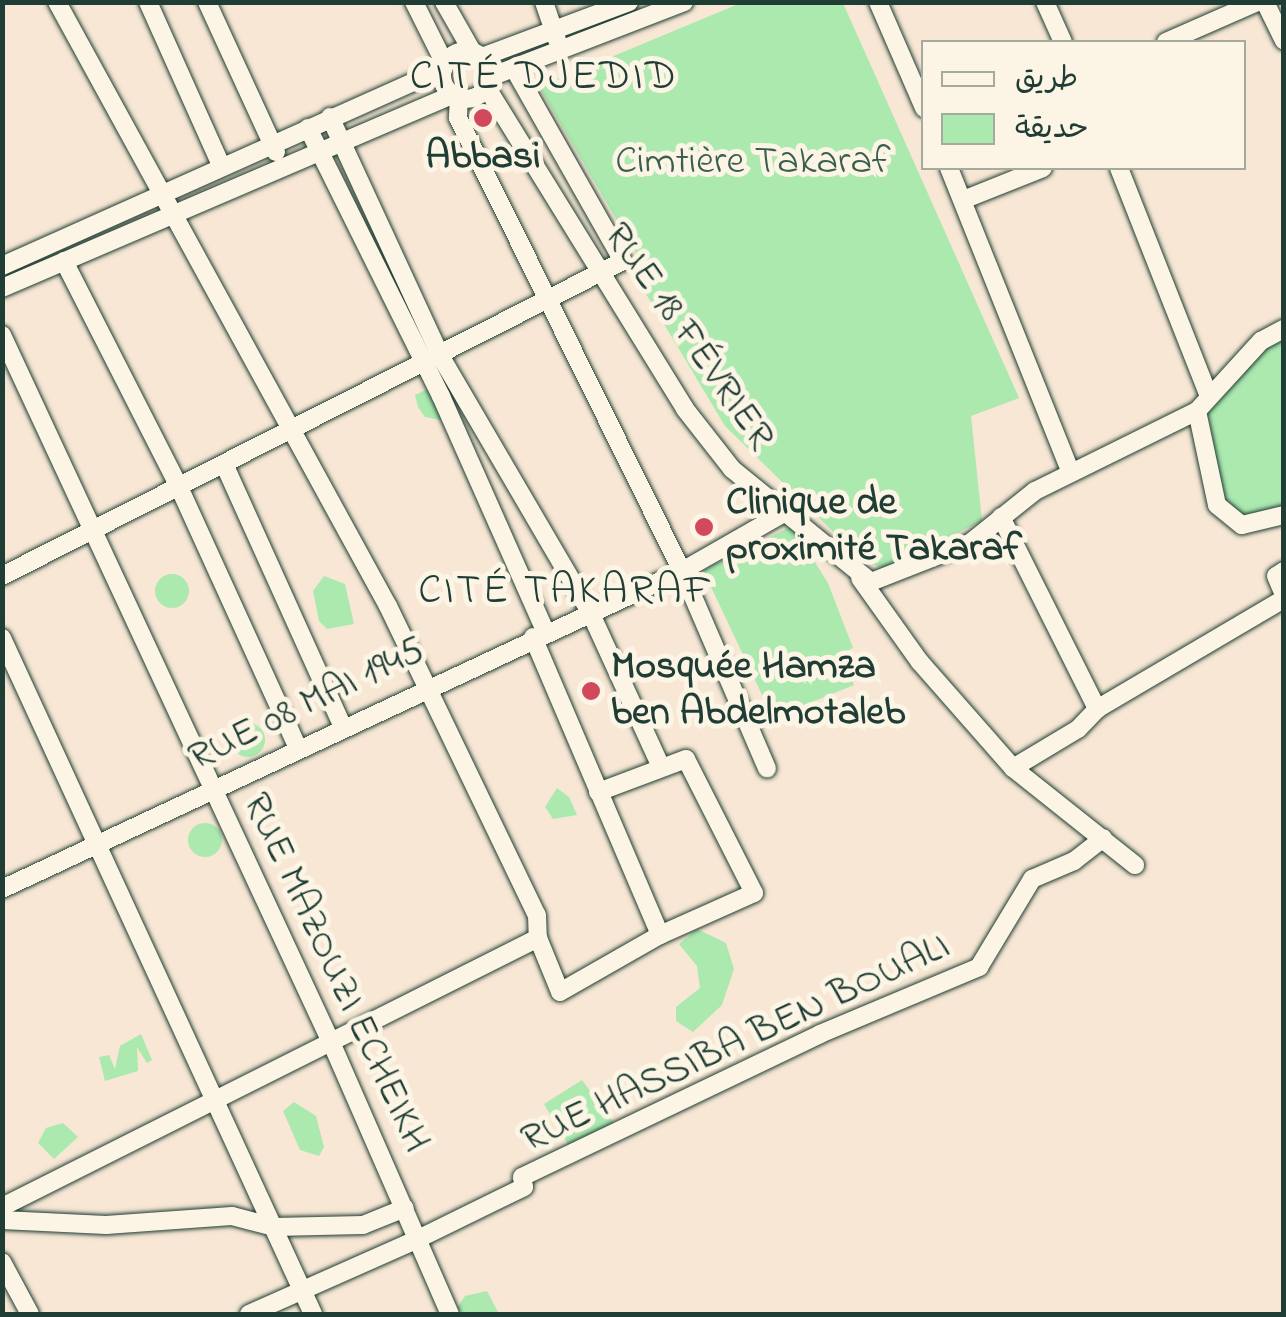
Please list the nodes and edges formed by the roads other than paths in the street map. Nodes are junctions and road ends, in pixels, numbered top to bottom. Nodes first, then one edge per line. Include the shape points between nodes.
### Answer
1 (57, 2) edge
2 (148, 2) edge
3 (207, 2) edge
4 (414, 2) edge
5 (444, 2) edge
6 (544, 2) edge
7 (629, 2) edge
8 (684, 2) edge
9 (878, 2) edge
10 (1045, 2) edge
11 (1258, 2) edge
12 (1266, 2) edge
13 (554, 32) junction
14 (1062, 40) edge
15 (1171, 40) edge
16 (1284, 41) edge
17 (562, 52) junction
18 (477, 54) junction
19 (445, 66) junction
20 (514, 68) junction
21 (488, 82) junction
22 (456, 96) junction
23 (921, 101) edge
24 (330, 117) junction
25 (308, 128) junction
26 (338, 140) junction
27 (272, 144) junction
28 (316, 150) junction
29 (221, 165) junction
30 (282, 165) junction
31 (950, 170) edge
32 (1038, 170) edge
33 (1120, 170) edge
34 (582, 188) junction
35 (157, 192) junction
36 (964, 200) junction
37 (556, 204) junction
38 (174, 210) junction
39 (64, 261) junction
40 (2, 266) edge
41 (600, 276) junction
42 (2, 288) edge
43 (554, 302) junction
44 (1284, 329) edge
45 (2, 336) edge
46 (433, 361) junction
47 (1210, 396) junction
48 (1197, 411) junction
49 (297, 431) junction
50 (224, 466) junction
51 (1070, 472) junction
52 (178, 486) junction
53 (782, 514) junction
54 (1284, 514) edge
55 (1001, 517) junction
56 (94, 532) junction
57 (682, 570) junction
58 (1284, 572) edge
59 (857, 573) junction
60 (2, 576) edge
61 (1284, 597) edge
62 (591, 614) junction
63 (539, 634) junction
64 (2, 638) edge
65 (426, 687) junction
66 (1096, 709) junction
67 (343, 727) junction
68 (298, 748) junction
69 (661, 767) junction
70 (767, 768) dead end
71 (1013, 768) junction
72 (210, 790) junction
73 (598, 792) junction
74 (1103, 838) junction
75 (95, 846) junction
76 (1135, 866) dead end
77 (2, 890) edge
78 (660, 935) junction
79 (538, 938) junction
80 (332, 1042) junction
81 (214, 1098) junction
82 (2, 1207) edge
83 (406, 1208) junction
84 (2, 1220) edge
85 (274, 1227) junction
86 (418, 1239) junction
87 (2, 1262) edge
88 (301, 1290) junction
89 (442, 1312) edge
90 (30, 1314) edge
91 (249, 1314) edge
92 (313, 1314) edge

1 - 35 street
2 - 29 street
3 - 27 street
4 - 19 street
5 - 18 street
6 - 13 street
7 - 13 street
8 - 17 street
9 - 23 street
10 - 14 street
11 - 15 street
12 - 16 street
13 - 17 street
13 - 18 street
17 - 20 street
18 - 19 street
18 - 21 street, RUE 18 FÉVRIER
19 - 22 street
19 - 24 street
20 - 21 street
20 - 34 street
21 - 22 street via 476,96
21 - 37 street, RUE 18 FÉVRIER
22 - 26 street
22 - 43 street via 458,118
24 - 25 street
24 - 26 street
25 - 27 street
25 - 28 street
26 - 28 street
26 - 46 street
27 - 29 street
27 - 30 street
28 - 30 street
28 - 46 street
29 - 35 street
30 - 38 street
31 - 36 street
32 - 36 street
33 - 47 street
34 - 37 street
34 - 41 street via 623,261
35 - 38 street
35 - 40 street
36 - 51 street
37 - 41 street, RUE 18 FÉVRIER
38 - 39 street
38 - 49 street
39 - 42 street
39 - 52 street
41 - 43 street
41 - 53 street, RUE 18 FÉVRIER via 697,424 732,469
43 - 46 street
43 - 57 street
44 - 47 street via 1261,341
45 - 56 street, RUE MAZOUZI ECHEIKH
46 - 49 street
46 - 62 street
46 - 63 street
47 - 48 street
48 - 51 street
48 - 54 street via 1218,505 1242,525
49 - 50 street
49 - 65 street
50 - 52 street
50 - 67 street
51 - 55 street
52 - 56 street
52 - 68 street
53 - 57 street, RUE 08 MAI 1945
53 - 59 street
55 - 59 street via 970,543 871,582
55 - 66 street
56 - 60 street
56 - 72 street, RUE MAZOUZI ECHEIKH
57 - 62 street, RUE 08 MAI 1945
57 - 70 street
58 - 61 street via 1276,576
59 - 71 street via 920,662
61 - 66 street
62 - 63 street, RUE 08 MAI 1945
62 - 69 street
63 - 65 street, RUE 08 MAI 1945
63 - 73 street
64 - 75 street
65 - 67 street, RUE 08 MAI 1945
65 - 79 street via 537,915
66 - 71 street via 1078,728
67 - 68 street, RUE 08 MAI 1945
68 - 72 street, RUE 08 MAI 1945
69 - 73 street
69 - 78 street via 686,759 754,893
71 - 74 street
72 - 75 street, RUE 08 MAI 1945
72 - 80 street, RUE MAZOUZI ECHEIKH
73 - 78 street
74 - 76 street
74 - 86 street, RUE HASSIBA BEN BOUALI via 1074,862 1032,878 979,967 622,1128
75 - 77 street, RUE 08 MAI 1945
75 - 81 street
78 - 79 street via 560,992
79 - 80 street
80 - 81 street
80 - 83 street, RUE MAZOUZI ECHEIKH
81 - 82 street
81 - 85 street
83 - 85 street via 363,1225
83 - 86 street, RUE MAZOUZI ECHEIKH
84 - 85 street via 106,1225 232,1216
85 - 88 street
86 - 88 street, RUE HASSIBA BEN BOUALI
86 - 89 street, RUE MAZOUZI ECHEIKH
87 - 90 street
88 - 91 street, RUE HASSIBA BEN BOUALI
88 - 92 street

